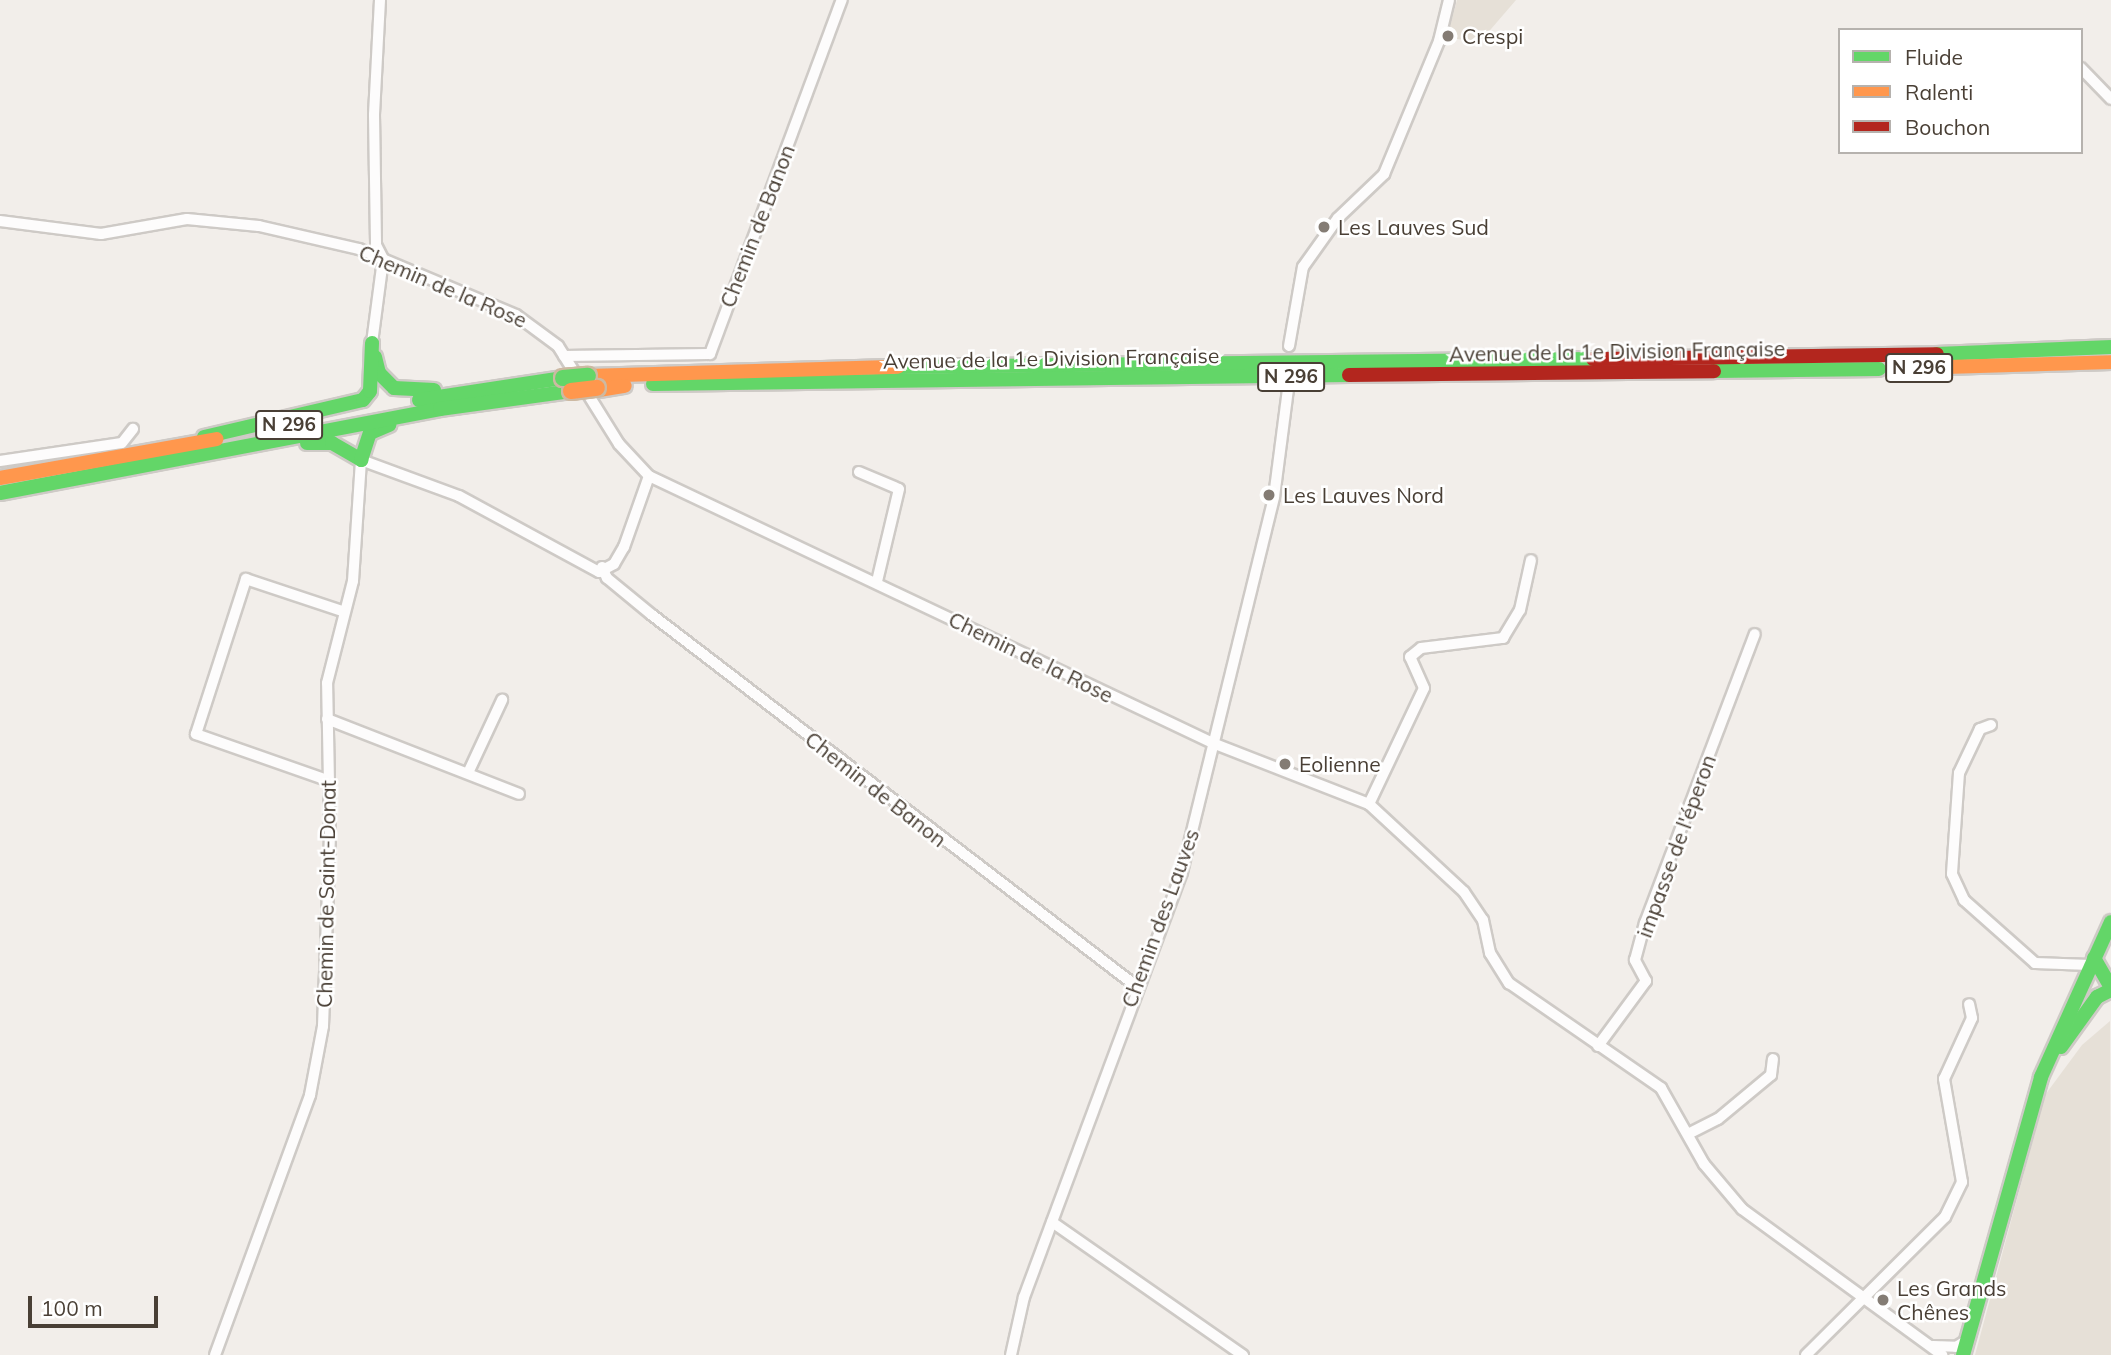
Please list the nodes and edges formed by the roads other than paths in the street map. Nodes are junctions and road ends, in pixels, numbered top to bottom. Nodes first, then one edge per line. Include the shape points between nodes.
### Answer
1 (380, 0) edge
2 (842, 0) edge
3 (1449, 0) edge
4 (2083, 70) edge
5 (2111, 99) edge
6 (0, 221) edge
7 (383, 260) junction
8 (372, 343) junction
9 (1289, 346) dead end
10 (2111, 347) edge
11 (564, 356) junction
12 (2111, 362) edge
13 (526, 382) junction
14 (595, 384) junction
15 (569, 388) junction
16 (1288, 389) dead end
17 (132, 429) dead end
18 (125, 457) junction
19 (361, 460) junction
20 (0, 461) edge
21 (160, 466) junction
22 (859, 472) dead end
23 (649, 476) junction
24 (0, 478) edge
25 (0, 493) edge
26 (1531, 560) dead end
27 (608, 566) junction
28 (877, 581) junction
29 (342, 611) junction
30 (1755, 634) dead end
31 (502, 700) dead end
32 (327, 719) junction
33 (1991, 725) dead end
34 (1215, 744) junction
35 (468, 773) junction
36 (327, 780) junction
37 (519, 794) dead end
38 (1369, 804) junction
39 (2111, 922) edge
40 (2092, 961) junction
41 (1136, 986) junction
42 (2111, 989) edge
43 (1969, 1004) dead end
44 (1598, 1045) junction
45 (1773, 1059) dead end
46 (2041, 1077) junction
47 (1690, 1133) junction
48 (1052, 1222) junction
49 (1866, 1297) junction
50 (1969, 1339) junction
51 (1933, 1346) junction
52 (215, 1355) edge
53 (1011, 1355) edge
54 (1243, 1355) edge
55 (1806, 1355) edge
56 (1942, 1355) edge
57 (1963, 1355) edge

1 - 7 street via 374,115 376,245
2 - 11 street, Chemin de Banon via 710,354
3 - 9 street via 1439,41 1384,174 1338,218 1303,267
4 - 5 street
6 - 7 street, Chemin de la Rose via 101,234 195,219 259,226
7 - 8 street
7 - 11 street, Chemin de la Rose via 538,326
8 - 13 main road via 379,373 401,391
8 - 18 main road via 370,391 355,404
10 - 14 main road, Avenue de la 1e Division Française / N 296 via 1909,355 732,369
11 - 23 street, Chemin de la Rose via 619,444
12 - 14 main road, Avenue de la 1e Division Française / N 296 via 2042,367
13 - 15 main road, Avenue de la 1e Division Française / N 296
13 - 18 main road, Avenue de la 1e Division Française / N 296
14 - 15 main road, Avenue de la 1e Division Française / N 296, bridge
15 - 19 main road via 376,429 364,439
15 - 21 main road, Avenue de la 1e Division Française / N 296 via 440,409
16 - 34 street, Chemin des Lauves via 1274,498
17 - 20 street via 122,443
18 - 24 main road, Avenue de la 1e Division Française / N 296
19 - 21 main road via 341,447 321,443
19 - 27 street via 459,496 590,571
19 - 29 street, Chemin de Saint-Donat via 353,581
21 - 25 main road, Avenue de la 1e Division Française / N 296
22 - 28 street via 899,489
23 - 27 street via 633,524
23 - 28 street, Chemin de la Rose
26 - 38 street via 1520,610 1503,638 1421,648 1410,657 1424,688
27 - 41 street, Chemin de Banon via 621,587 842,764
28 - 34 street, Chemin de la Rose
29 - 32 street, Chemin de Saint-Donat via 327,683
29 - 36 street via 246,579 196,734
30 - 44 street, impasse de l'éperon via 1645,923 1635,960 1646,981
31 - 35 street
32 - 35 street
32 - 36 street, Chemin de Saint-Donat
33 - 40 street via 1980,729 1959,773 1952,874 1964,900 2035,963
34 - 38 street, Chemin de la Rose
34 - 41 street, Chemin des Lauves via 1182,872
35 - 37 street
36 - 52 street, Chemin de Saint-Donat via 328,957 323,1026 310,1095
38 - 44 street, Chemin de la Rose via 1464,892 1483,920 1490,953 1509,983
39 - 40 main road
40 - 42 main road
40 - 46 main road
41 - 48 street, Chemin des Lauves
42 - 46 main road via 2086,1010
43 - 49 street via 1972,1018 1944,1079 1962,1182 1945,1217
44 - 47 street, Chemin de la Rose via 1648,1075
45 - 47 street via 1771,1075 1718,1119
46 - 50 main road
47 - 49 street, Chemin de la Rose via 1716,1183 1741,1209
48 - 53 street, Chemin des Lauves via 1024,1297
48 - 54 street
49 - 51 street, Chemin de la Rose
49 - 55 street
50 - 51 street via 1956,1347
50 - 57 main road
51 - 56 street, Chemin de la Rose

